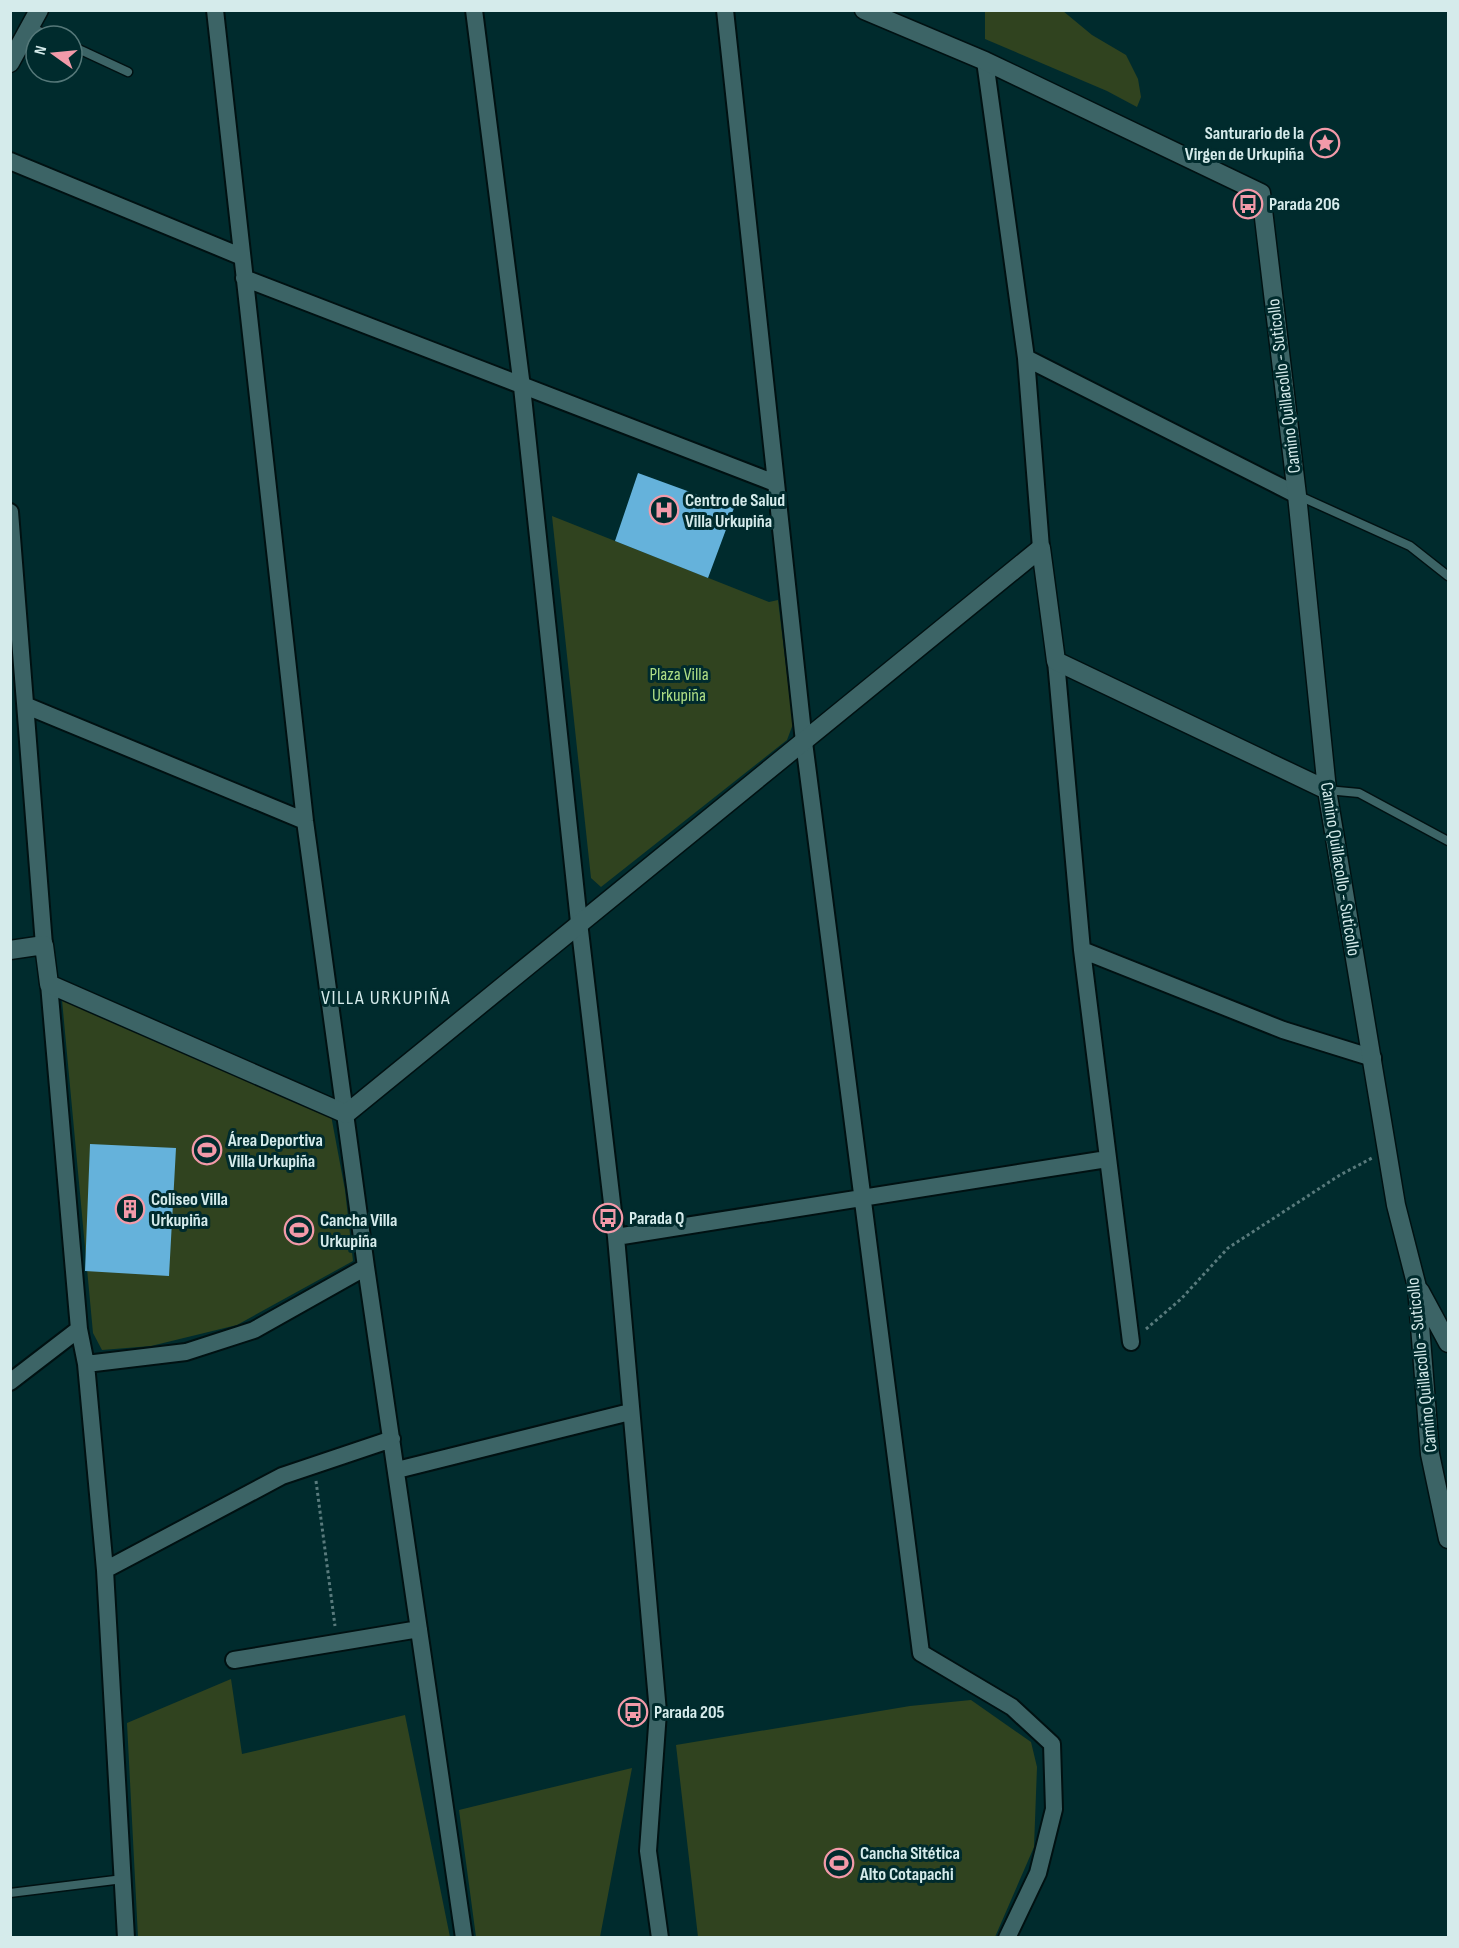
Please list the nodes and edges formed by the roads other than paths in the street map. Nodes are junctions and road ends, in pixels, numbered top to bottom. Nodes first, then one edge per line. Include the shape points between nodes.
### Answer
1 (39, 10) edge
2 (215, 10) edge
3 (474, 10) edge
4 (725, 10) edge
5 (864, 10) edge
6 (32, 24) edge
7 (24, 38) edge
8 (84, 52) edge
9 (985, 61) junction
10 (10, 63) edge
11 (128, 72) dead end
12 (10, 161) edge
13 (240, 256) junction
14 (244, 278) junction
15 (1026, 358) junction
16 (522, 387) junction
17 (775, 483) junction
18 (1297, 495) junction
19 (10, 512) edge
20 (1041, 548) junction
21 (1449, 576) edge
22 (1056, 661) junction
23 (27, 706) junction
24 (804, 742) junction
25 (1327, 790) junction
26 (305, 820) junction
27 (1449, 841) edge
28 (579, 922) junction
29 (44, 945) junction
30 (10, 950) edge
31 (1082, 950) junction
32 (49, 984) junction
33 (1373, 1058) junction
34 (346, 1114) junction
35 (1107, 1159) junction
36 (863, 1198) junction
37 (616, 1236) junction
38 (366, 1267) junction
39 (1417, 1287) junction
40 (79, 1329) junction
41 (1131, 1342) road end
42 (1449, 1342) edge
43 (86, 1364) junction
44 (10, 1382) edge
45 (630, 1412) junction
46 (392, 1439) junction
47 (397, 1470) junction
48 (1449, 1539) edge
49 (105, 1570) junction
50 (419, 1629) junction
51 (234, 1660) dead end
52 (123, 1879) junction
53 (10, 1893) edge
54 (126, 1938) edge
55 (464, 1938) edge
56 (660, 1938) edge
57 (1007, 1938) edge

1 - 6 main road
2 - 13 street
3 - 16 street
4 - 17 street
5 - 9 main road
7 - 10 main road
8 - 11 lane
9 - 15 street
9 - 18 main road, Camino Quillacollo - Suticollo via 1261,193
12 - 13 street
13 - 14 street
14 - 16 street
14 - 26 street
15 - 18 street
15 - 20 street
16 - 17 street
16 - 28 street
17 - 24 street
18 - 21 lane via 1410,546
18 - 25 main road, Camino Quillacollo - Suticollo
19 - 23 street
20 - 22 main road
20 - 24 main road
22 - 25 main road
22 - 31 street
23 - 26 street
23 - 29 street
24 - 28 main road
24 - 36 street
25 - 27 lane via 1359,793
25 - 33 main road, Camino Quillacollo - Suticollo
26 - 34 street
28 - 34 main road
28 - 37 street
29 - 30 main road
29 - 32 main road
31 - 33 street via 1283,1030
31 - 35 street
32 - 34 main road
32 - 40 street
33 - 39 main road, Camino Quillacollo - Suticollo via 1396,1204
34 - 38 street
35 - 36 street
35 - 41 street
36 - 37 street
36 - 57 street via 921,1653 1012,1707 1052,1744 1054,1809 1038,1873
37 - 45 street
38 - 43 street via 254,1330 186,1352
38 - 46 street
39 - 42 main road
39 - 48 main road, Camino Quillacollo - Suticollo via 1430,1454
40 - 43 street
40 - 44 street
43 - 49 street
45 - 47 street
45 - 56 street via 658,1712 648,1851
46 - 47 street
46 - 49 street via 282,1476
47 - 50 street
49 - 52 street
50 - 51 street
50 - 55 street
52 - 53 lane
52 - 54 street

